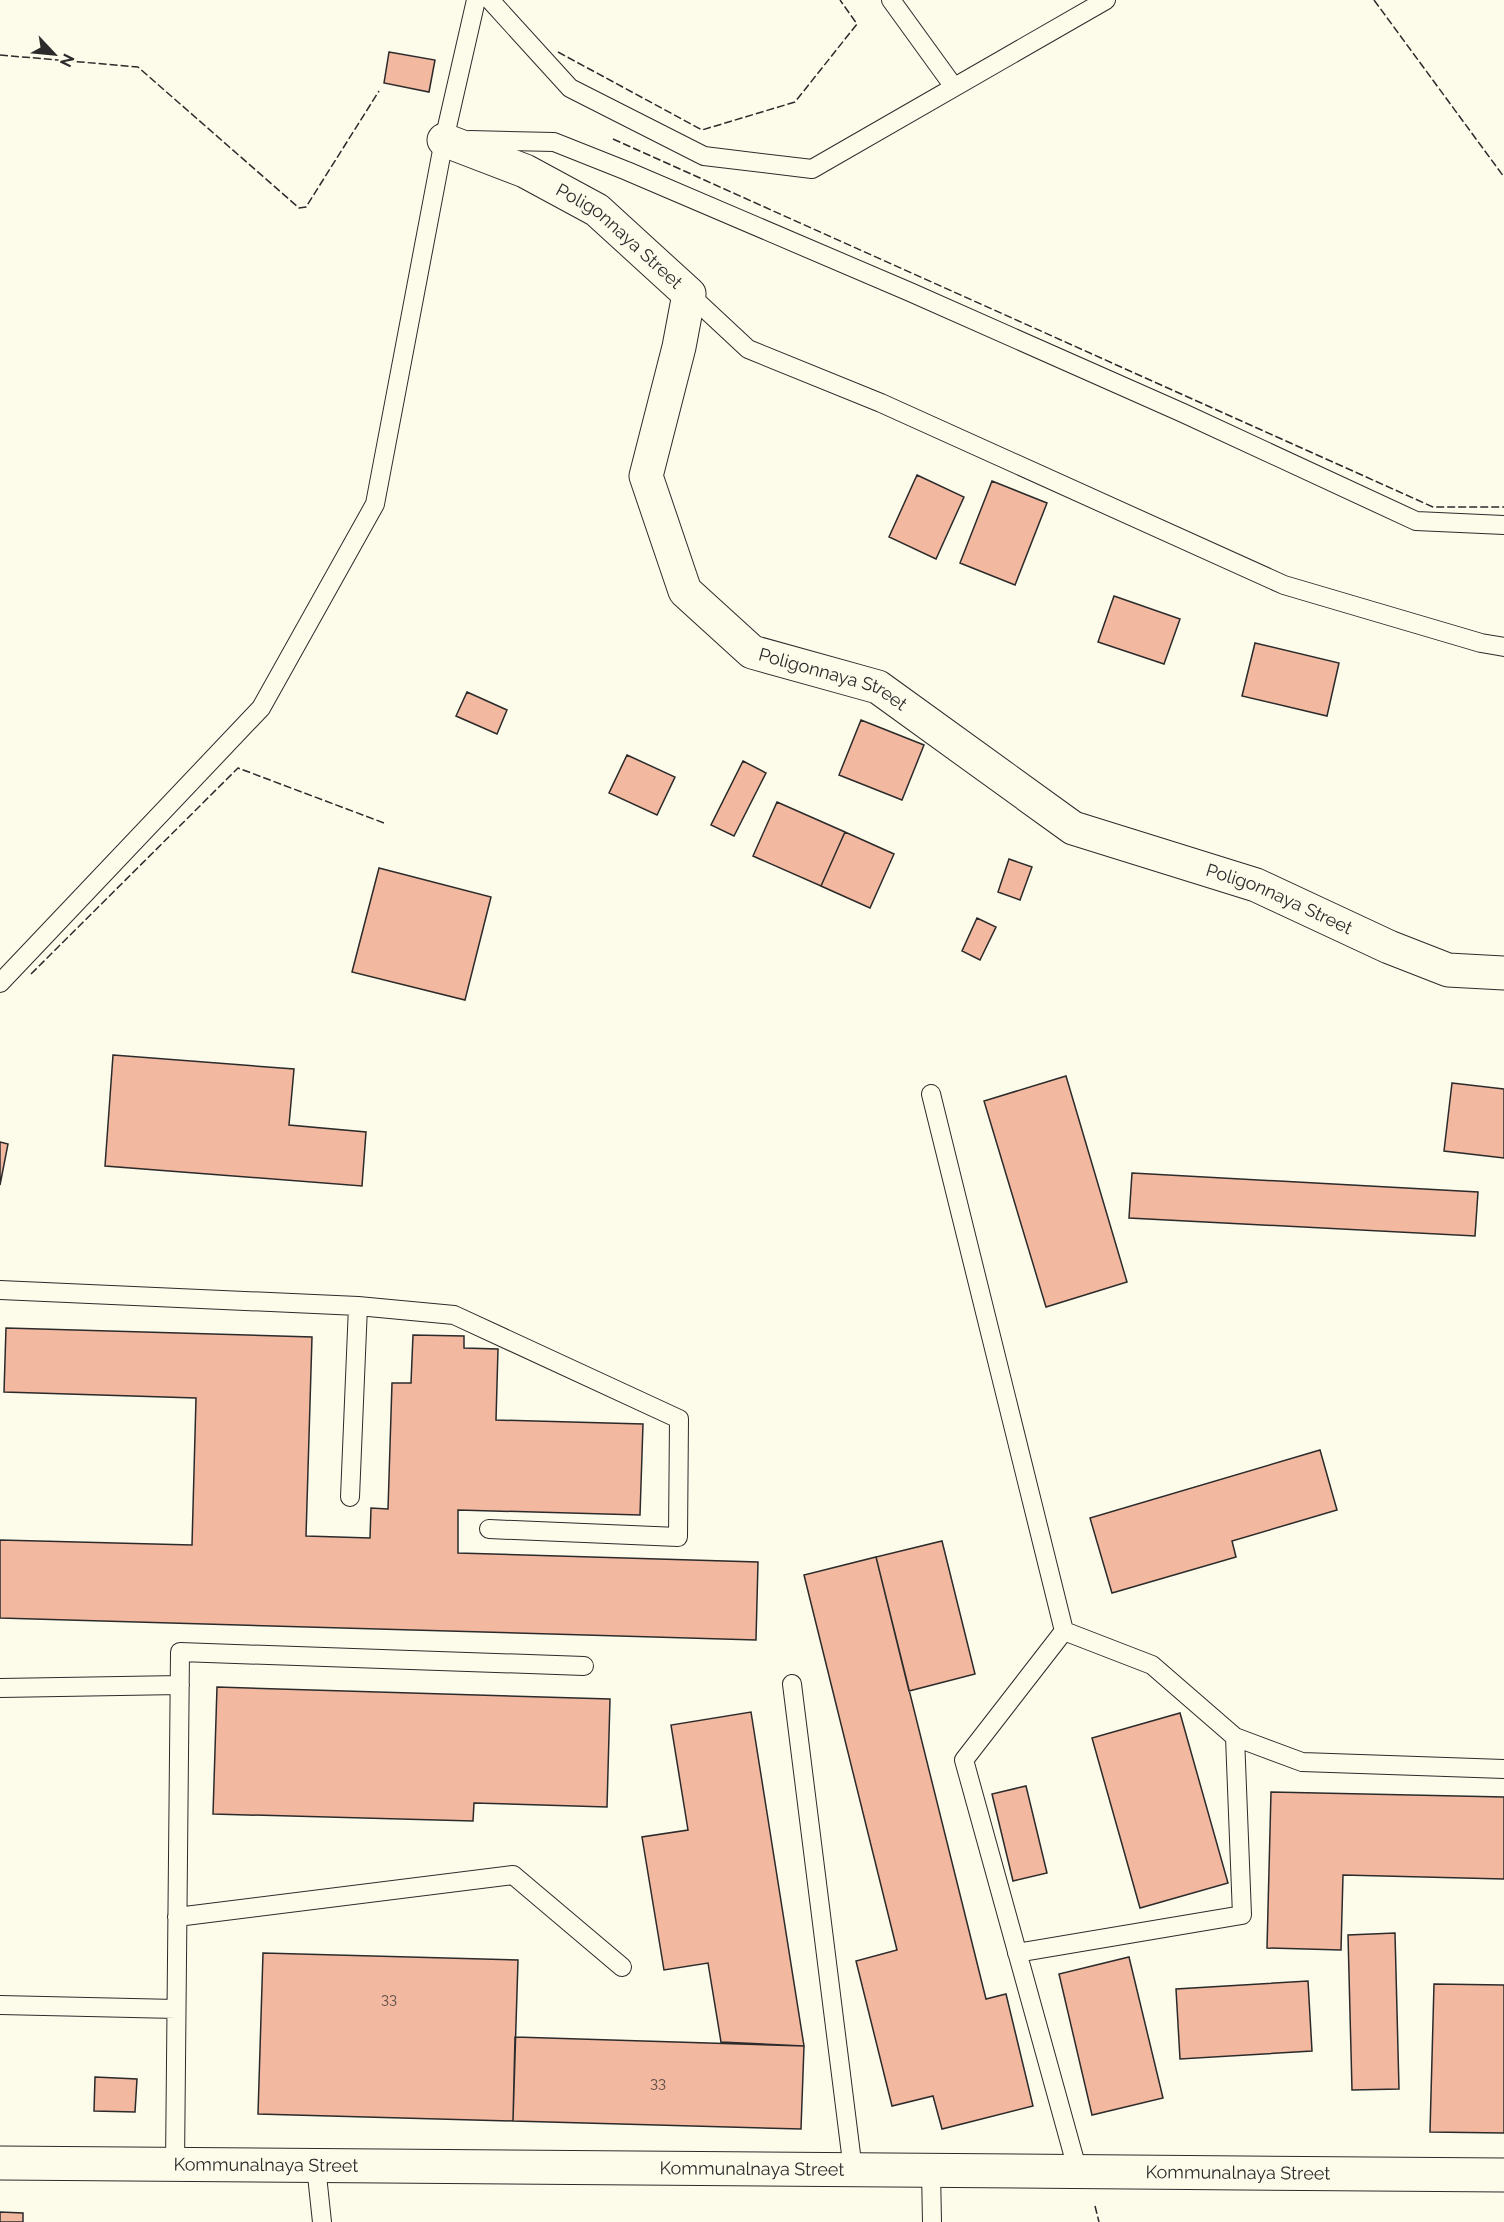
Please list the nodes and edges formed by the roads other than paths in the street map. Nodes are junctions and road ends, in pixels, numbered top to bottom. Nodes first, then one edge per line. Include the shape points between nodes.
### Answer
1 (476, 0) edge
2 (490, 0) edge
3 (891, 0) edge
4 (1106, 0) edge
5 (954, 87) junction
6 (444, 140) junction
7 (689, 294) junction
8 (1504, 525) edge
9 (1504, 647) edge
10 (1504, 973) edge
11 (0, 982) edge
12 (931, 1094) dead end
13 (0, 1290) edge
14 (358, 1306) junction
15 (350, 1497) dead end
16 (489, 1529) dead end
17 (1064, 1631) junction
18 (584, 1666) dead end
19 (792, 1684) dead end
20 (180, 1685) junction
21 (0, 1688) edge
22 (1235, 1737) junction
23 (1504, 1769) edge
24 (177, 1917) junction
25 (1017, 1953) junction
26 (622, 1967) dead end
27 (0, 2004) edge
28 (176, 2009) junction
29 (0, 2163) edge
30 (175, 2164) junction
31 (316, 2166) junction
32 (853, 2170) junction
33 (931, 2171) junction
34 (1078, 2172) junction
35 (1504, 2175) edge
36 (322, 2222) edge
37 (932, 2222) edge

1 - 6 lane
2 - 5 lane via 570,88 704,156 812,169
3 - 5 lane
4 - 5 lane
6 - 7 street, Poligonnaya Street via 525,171 597,210
6 - 8 lane via 554,142 910,292 1416,521
6 - 11 lane via 375,504 261,708
7 - 9 lane via 748,349 881,402 1284,585 1481,644
7 - 10 street, Poligonnaya Street via 646,476 685,591 752,652 878,687 1073,828 1256,885 1448,970
12 - 17 lane
13 - 14 lane
14 - 15 lane
14 - 16 lane via 454,1315 679,1419 678,1537
17 - 22 lane via 1152,1665
17 - 25 lane via 964,1760
18 - 20 lane via 180,1652
19 - 32 lane
20 - 21 lane
20 - 24 lane
22 - 23 lane via 1302,1762
22 - 25 lane via 1242,1915
24 - 26 lane via 513,1875
24 - 28 lane
25 - 34 lane
27 - 28 lane
28 - 30 lane
29 - 30 street, Kommunalnaya Street
30 - 31 street, Kommunalnaya Street
31 - 32 street, Kommunalnaya Street
31 - 36 lane
32 - 33 street, Kommunalnaya Street
33 - 34 street, Kommunalnaya Street
33 - 37 lane
34 - 35 street, Kommunalnaya Street

